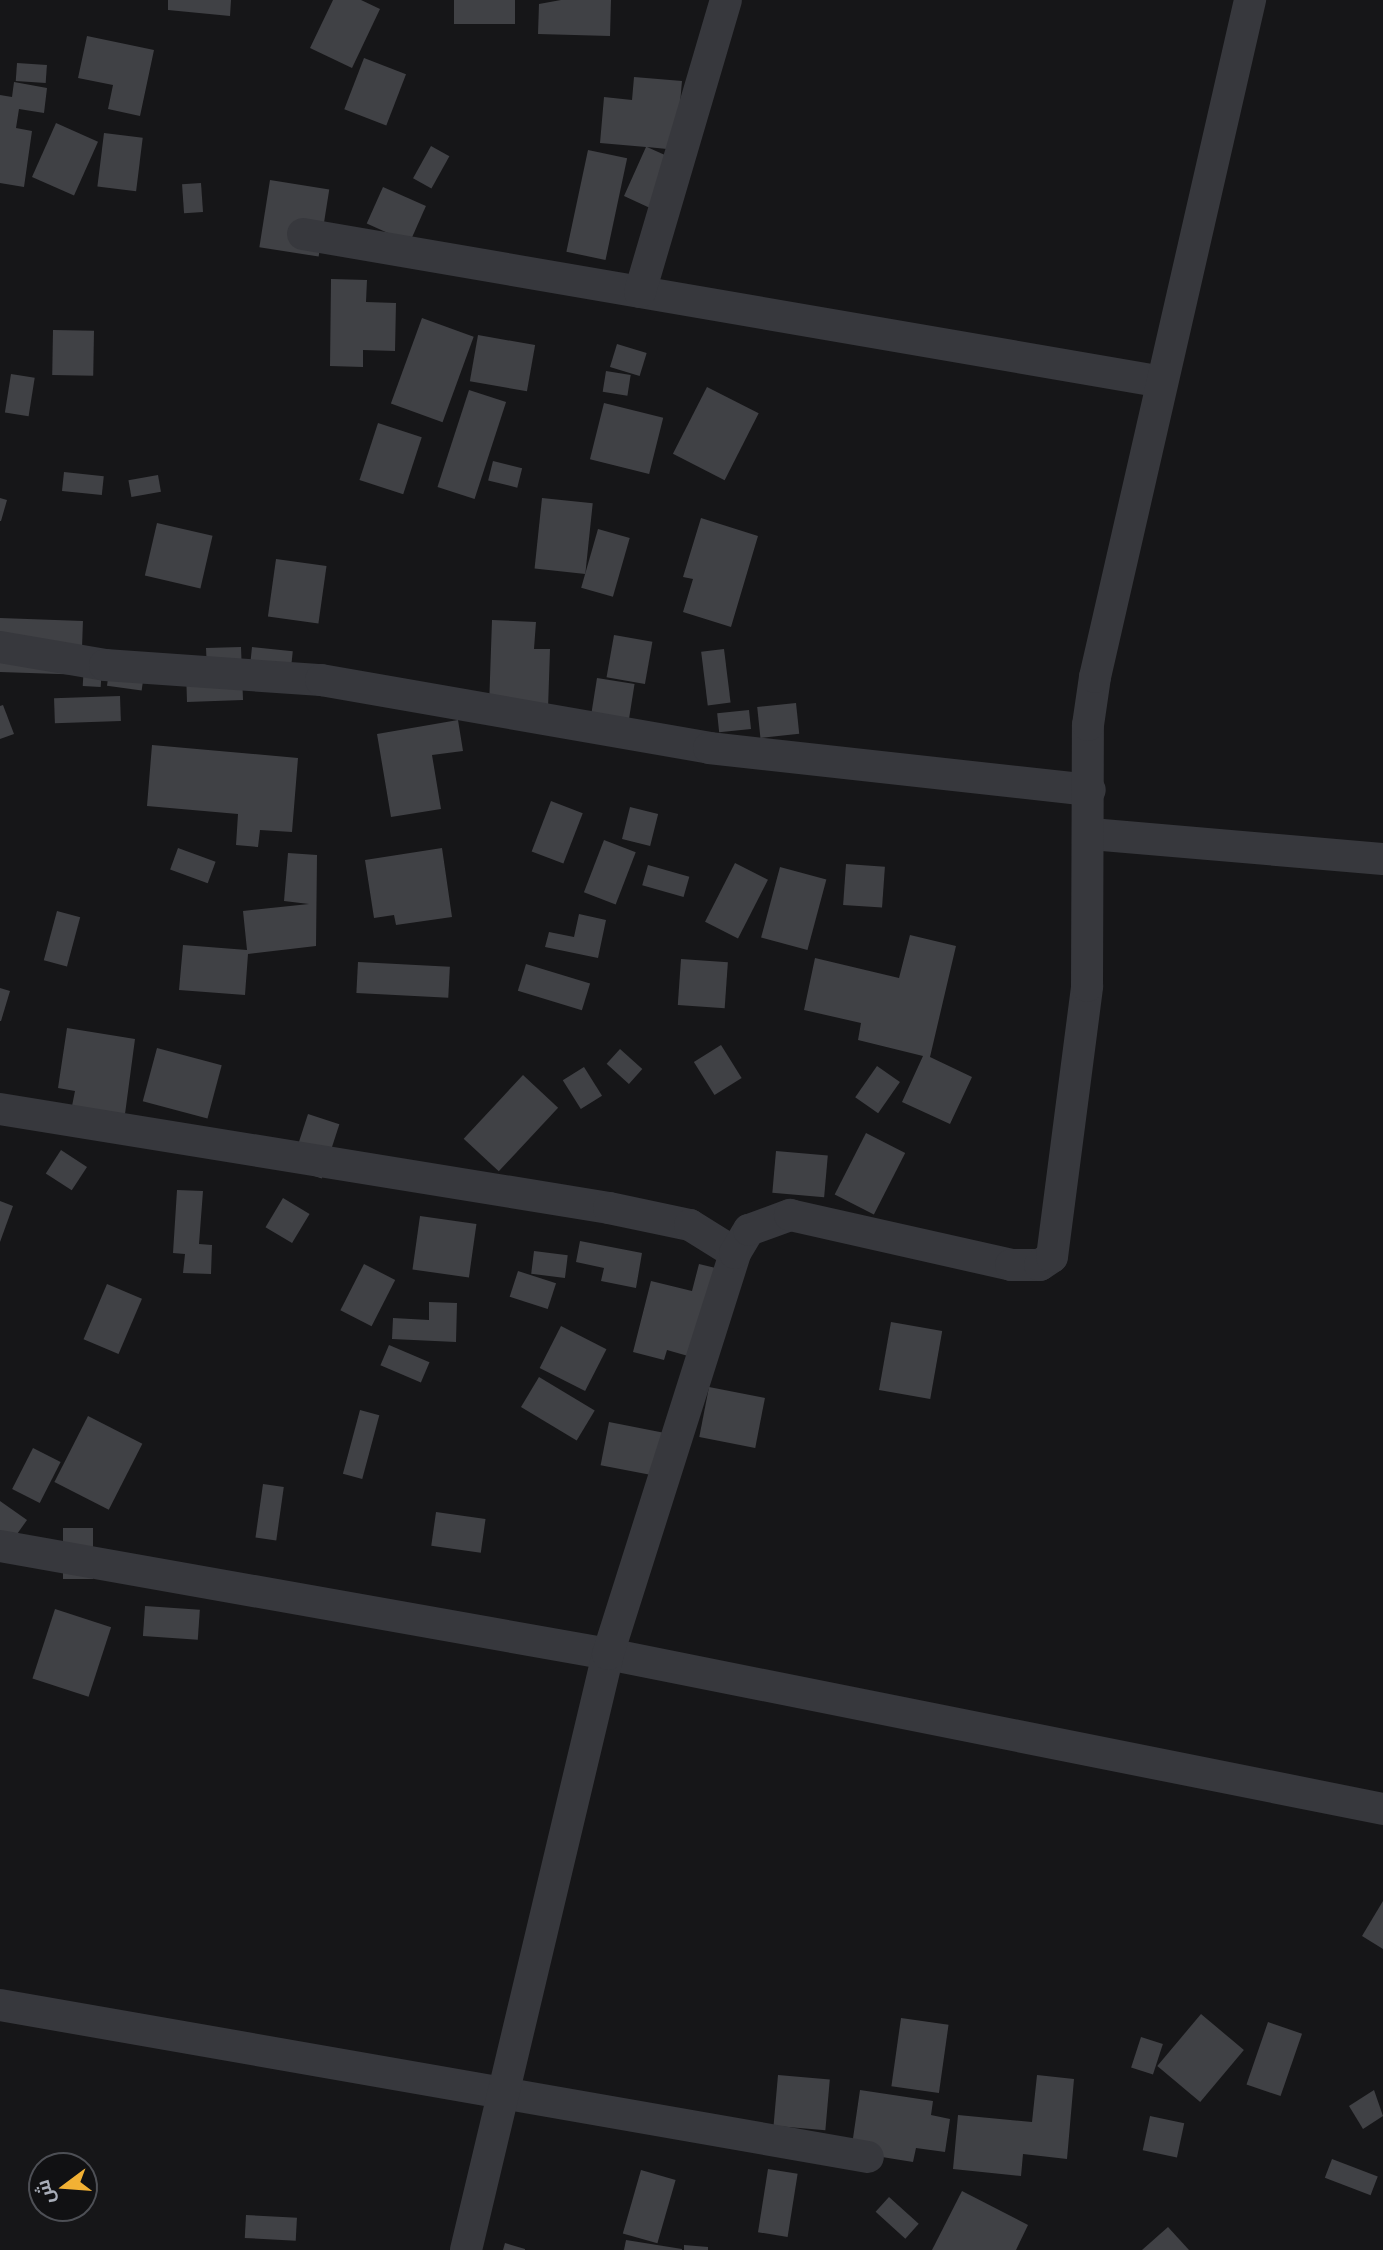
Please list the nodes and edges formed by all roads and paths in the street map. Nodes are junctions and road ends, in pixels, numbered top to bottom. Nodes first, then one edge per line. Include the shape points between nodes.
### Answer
1 (726, 0) edge
2 (1250, 0) edge
3 (303, 234) dead end
4 (640, 292) junction
5 (1158, 381) junction
6 (0, 647) edge
7 (1090, 790) junction
8 (1091, 834) junction
9 (1383, 859) edge
10 (0, 1109) edge
11 (735, 1253) junction
12 (0, 1546) edge
13 (608, 1654) junction
14 (1383, 1810) edge
15 (0, 2005) edge
16 (505, 2095) junction
17 (868, 2157) dead end
18 (466, 2250) edge

1 - 4 street
2 - 5 street
3 - 4 street
4 - 5 street
5 - 7 street via 1096,677
6 - 7 street via 105,665 321,680 709,748
7 - 8 street
8 - 9 street
8 - 11 street via 1087,986 1052,1257 1019,1266 790,1215 749,1230
10 - 11 street via 609,1208 690,1226
11 - 13 street
12 - 13 street
13 - 14 street
13 - 16 street
15 - 16 street
16 - 17 street
16 - 18 street

